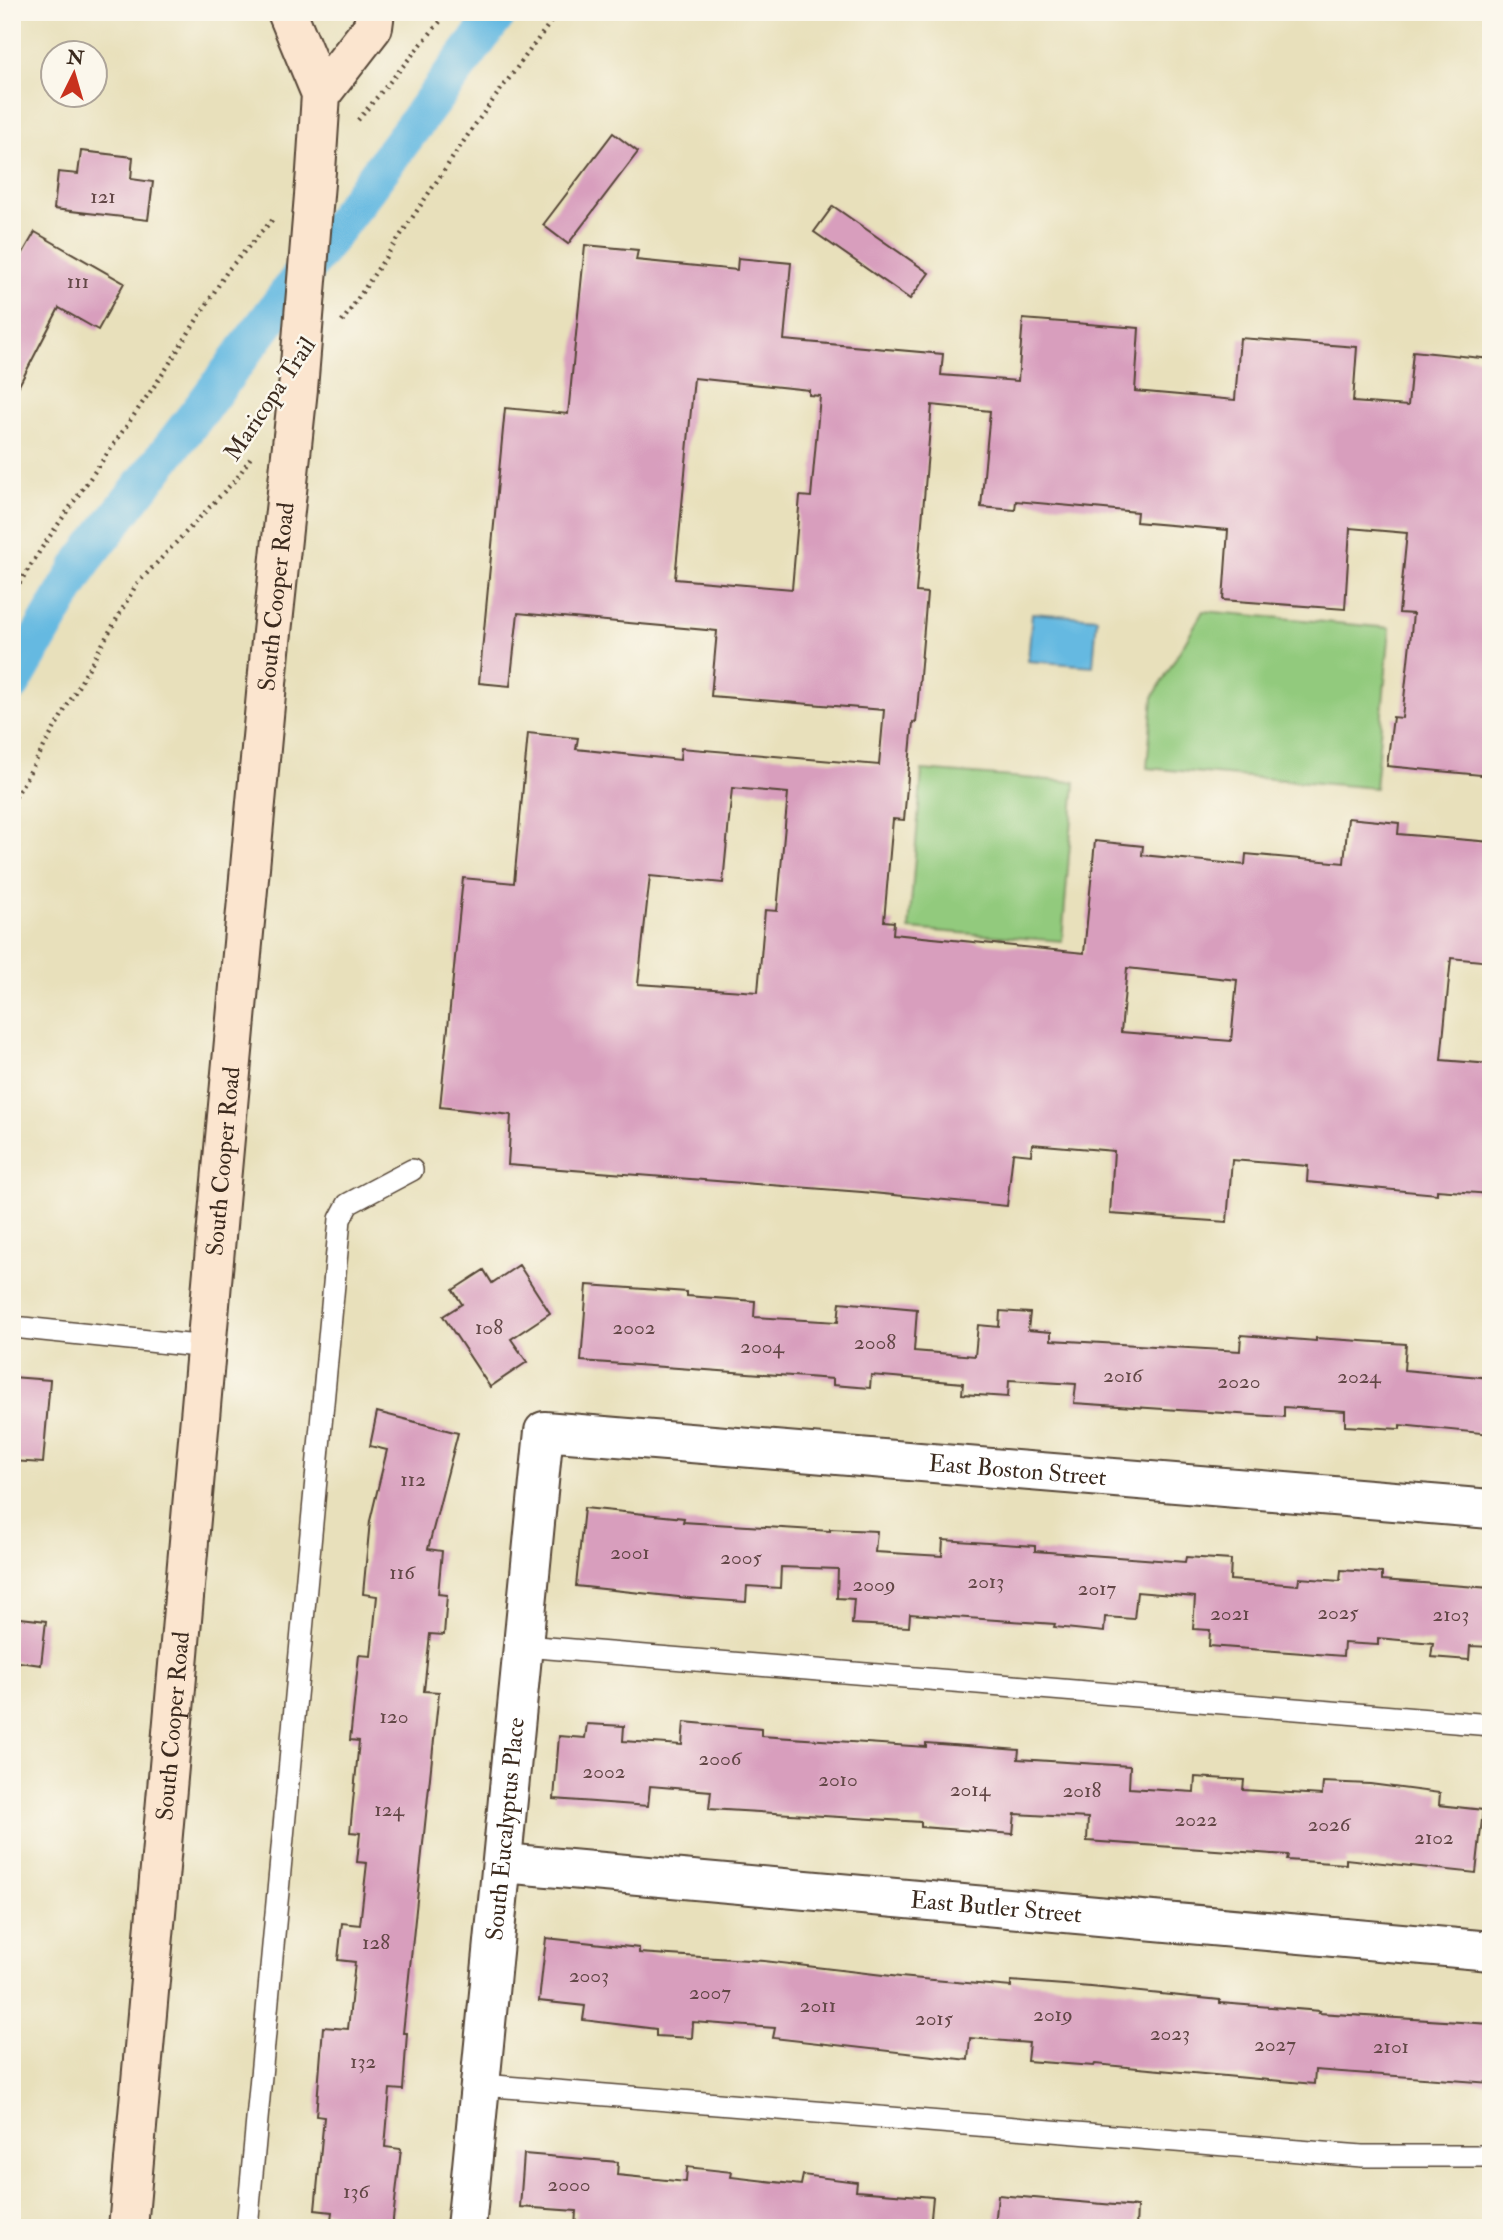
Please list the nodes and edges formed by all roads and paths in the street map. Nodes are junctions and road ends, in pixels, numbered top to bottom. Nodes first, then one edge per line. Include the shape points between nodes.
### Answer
1 (287, 12) edge
2 (375, 12) edge
3 (448, 12) edge
4 (558, 12) edge
5 (321, 94) junction
6 (316, 171) junction
7 (336, 332) dead end
8 (252, 456) dead end
9 (12, 595) edge
10 (12, 803) edge
11 (412, 1170) dead end
12 (23, 1328) dead end
13 (207, 1347) junction
14 (544, 1431) joint
15 (1491, 1509) edge
16 (524, 1646) junction
17 (1491, 1725) edge
18 (503, 1863) junction
19 (1491, 1951) edge
20 (482, 2085) junction
21 (1491, 2156) edge
22 (128, 2228) edge
23 (247, 2228) edge
24 (466, 2228) edge

1 - 5 main road, South Cooper Road
2 - 5 main road via 373,27
3 - 6 path
4 - 7 path, Maricopa Trail via 474,126
5 - 6 main road, South Cooper Road
6 - 9 path via 229,270
6 - 13 main road, South Cooper Road
8 - 10 path, Maricopa Trail via 237,478 136,585
11 - 23 lane via 348,1204 340,1219
12 - 13 lane
13 - 22 main road, South Cooper Road
14 - 15 street, East Boston Street
14 - 16 street, South Eucalyptus Place
16 - 17 lane
16 - 18 street, South Eucalyptus Place
18 - 19 street, East Butler Street
18 - 20 street, South Eucalyptus Place
20 - 21 lane via 1362,2156
20 - 24 street, South Eucalyptus Place

